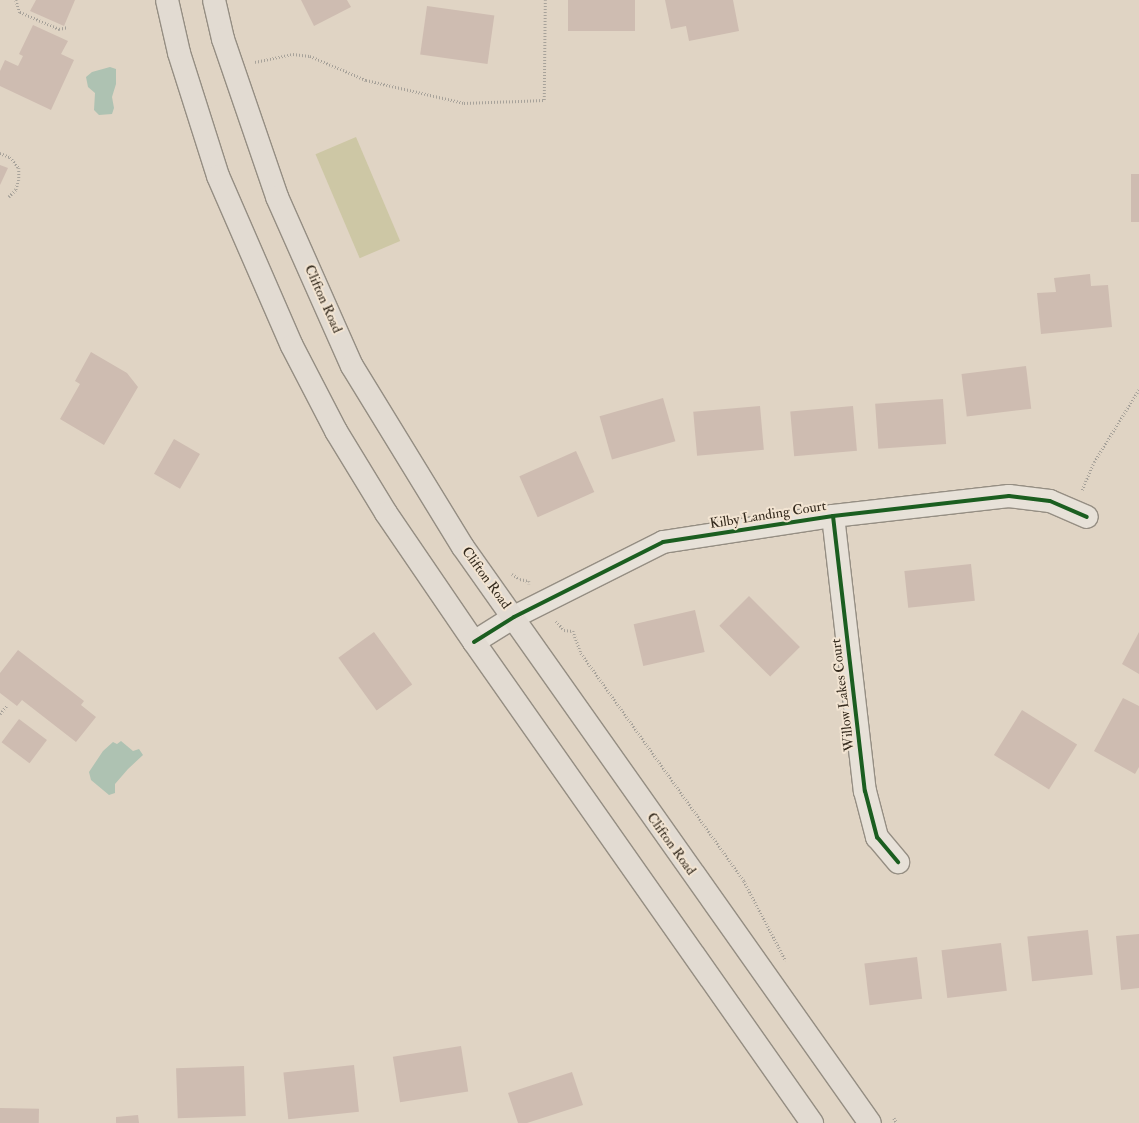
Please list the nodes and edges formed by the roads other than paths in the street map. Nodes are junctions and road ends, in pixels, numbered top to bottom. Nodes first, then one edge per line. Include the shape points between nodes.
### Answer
1 (167, 0) edge
2 (214, 0) edge
3 (1079, 514) road end
4 (833, 516) junction
5 (514, 617) junction
6 (474, 642) junction
7 (898, 862) dead end
8 (785, 1084) junction
9 (801, 1123) edge
10 (812, 1123) edge
11 (870, 1123) edge

1 - 6 main road via 179,53 218,176 292,346 336,431 382,507
2 - 5 main road, Clifton Road via 223,40 277,197 352,366 463,547
3 - 4 street, Kilby Landing Court via 1050,501 1009,496
4 - 5 street, Kilby Landing Court via 663,542
4 - 7 street, Willow Lakes Court via 865,791 877,837
5 - 6 street, Kilby Landing Court
5 - 11 main road, Clifton Road via 634,792
6 - 8 main road
8 - 9 main road
8 - 10 main road

